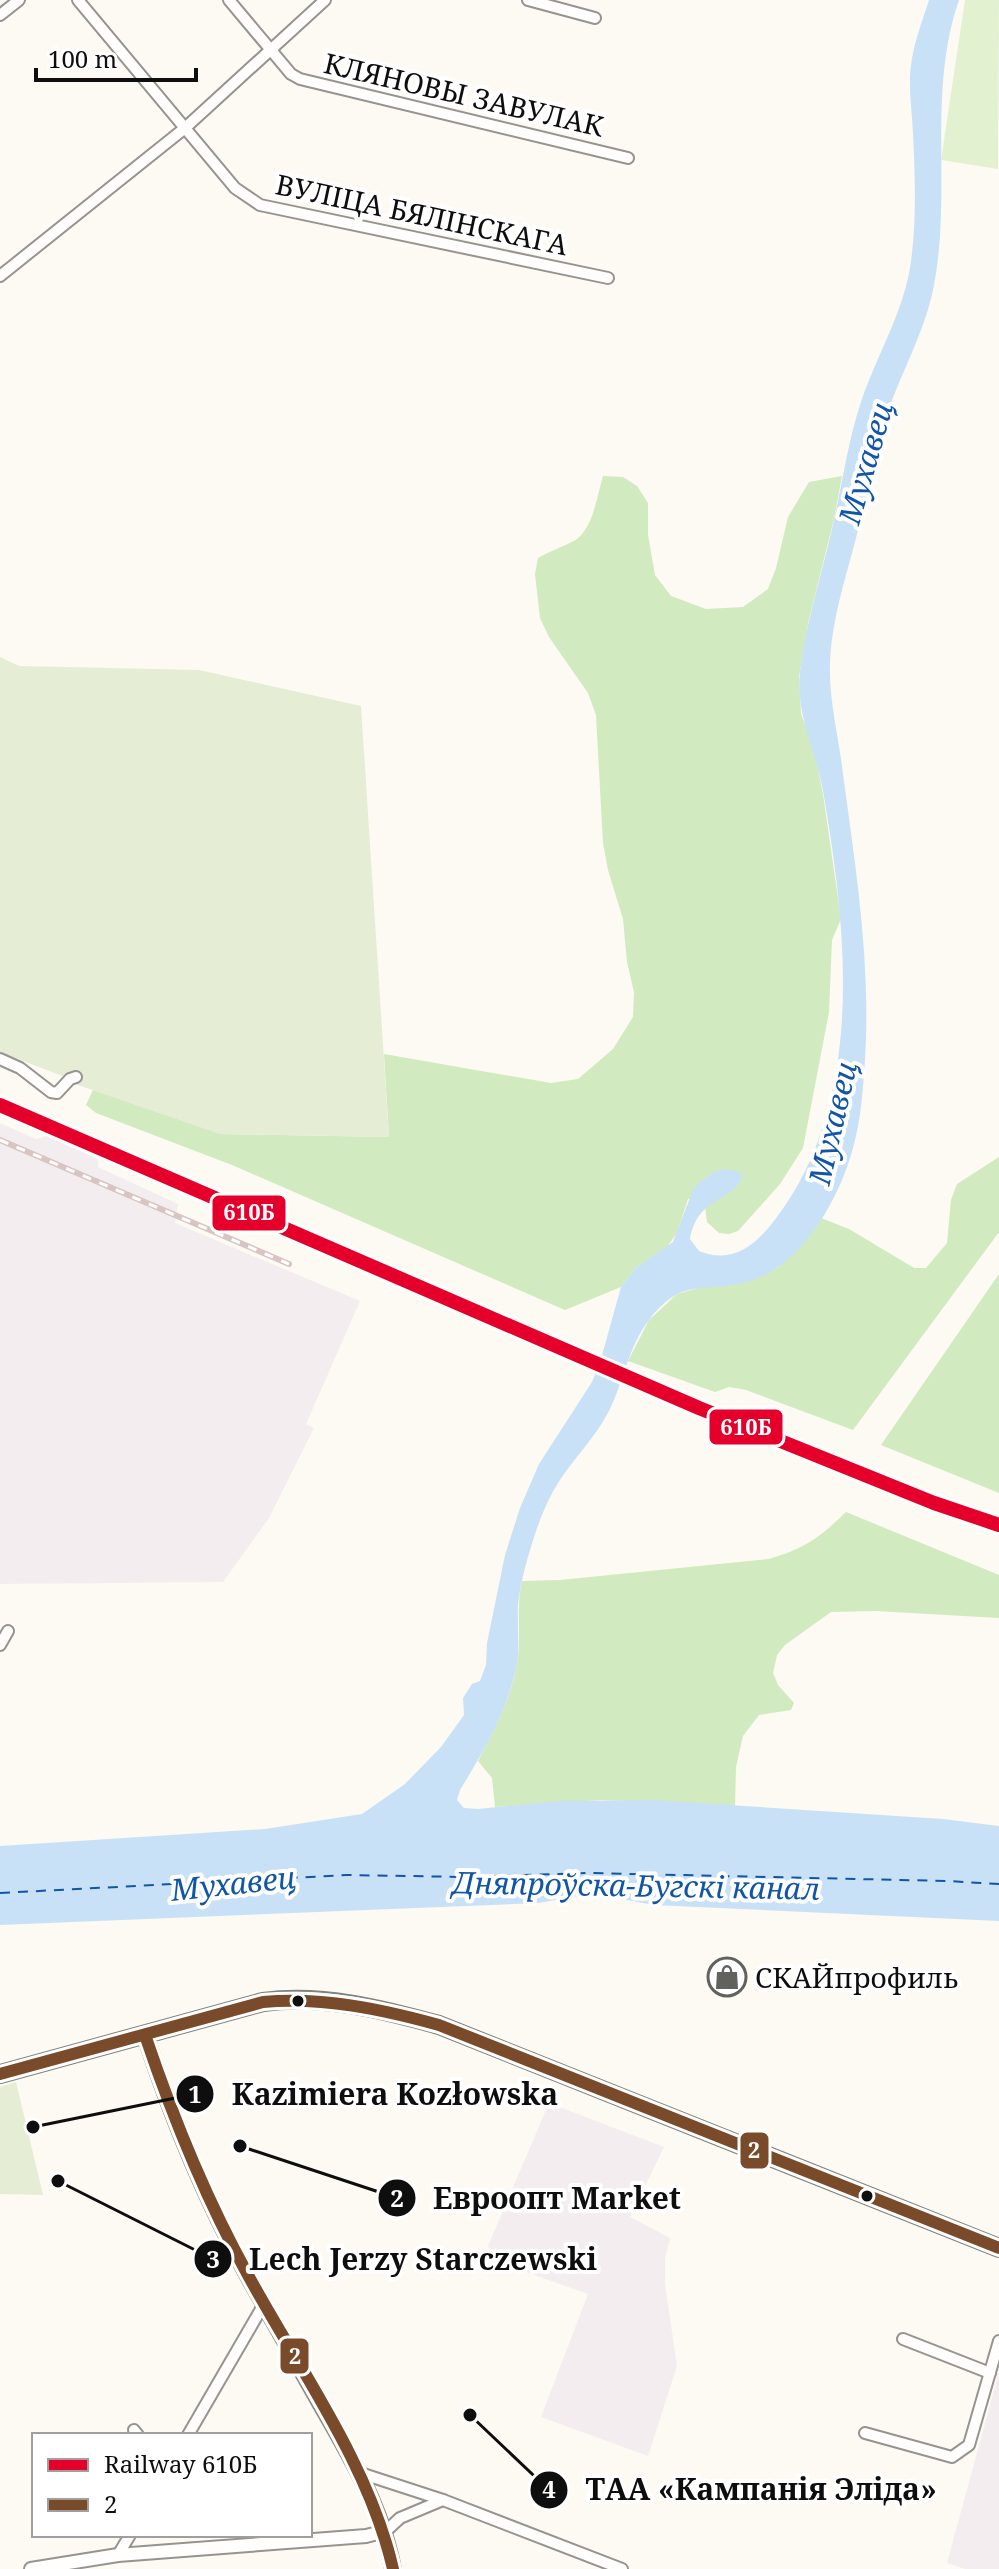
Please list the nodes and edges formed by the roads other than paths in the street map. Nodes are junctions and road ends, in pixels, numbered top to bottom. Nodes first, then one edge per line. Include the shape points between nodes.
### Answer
1 (19, 0) edge
2 (78, 0) edge
3 (229, 0) edge
4 (325, 0) edge
5 (528, 0) edge
6 (0, 15) edge
7 (595, 18) dead end
8 (272, 51) junction
9 (185, 128) junction
10 (628, 158) dead end
11 (0, 276) edge
12 (608, 278) dead end
13 (0, 1059) edge
14 (76, 1077) dead end
15 (8, 1631) dead end
16 (0, 1645) edge
17 (145, 2035) junction
18 (0, 2074) edge
19 (999, 2248) edge
20 (264, 2304) junction
21 (903, 2339) dead end
22 (999, 2341) edge
23 (990, 2373) junction
24 (189, 2433) edge
25 (865, 2433) dead end
26 (360, 2473) junction
27 (443, 2500) junction
28 (386, 2531) junction
29 (129, 2537) edge
30 (118, 2555) junction
31 (617, 2568) edge
32 (31, 2569) edge
33 (393, 2569) edge

1 - 6 street
2 - 9 street, ВУЛІЦА БЯЛІНСКАГА
3 - 8 street, КЛЯНОВЫ ЗАВУЛАК
4 - 8 street
5 - 7 street
8 - 9 street
8 - 10 street, КЛЯНОВЫ ЗАВУЛАК via 300,79
9 - 11 street
9 - 12 street, ВУЛІЦА БЯЛІНСКАГА via 235,188 260,205
13 - 14 street via 57,1093
15 - 16 street
17 - 18 main road
17 - 19 main road via 282,1999 324,2000 406,2016
17 - 20 main road via 189,2155
20 - 24 street
20 - 26 main road
21 - 23 street
22 - 23 street
23 - 25 street via 969,2445 952,2457
26 - 27 street
26 - 28 main road
27 - 28 street via 400,2518
27 - 31 street
28 - 30 street
28 - 33 main road
29 - 30 street
30 - 32 street

